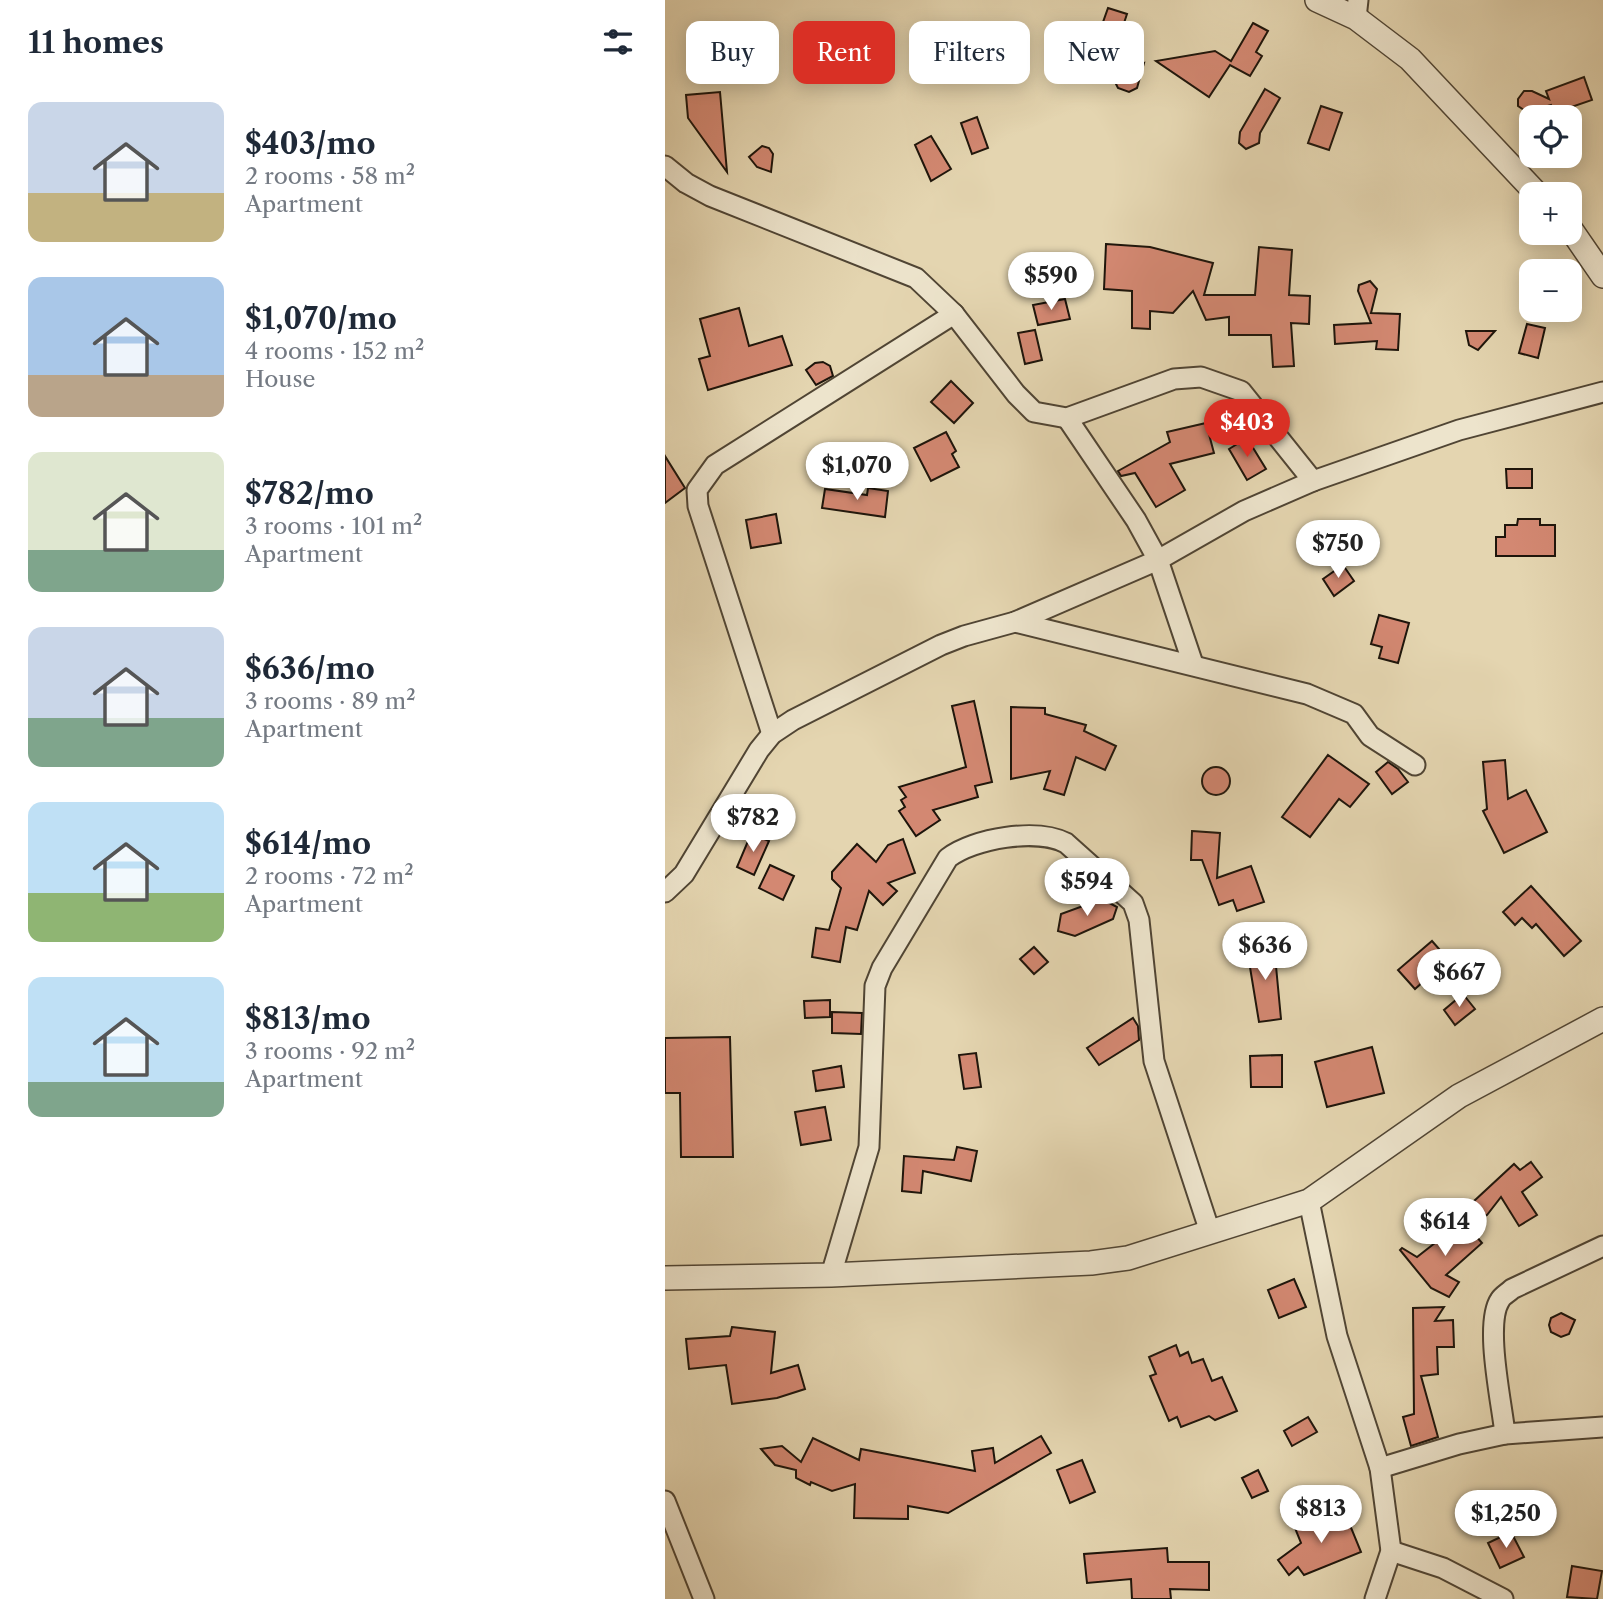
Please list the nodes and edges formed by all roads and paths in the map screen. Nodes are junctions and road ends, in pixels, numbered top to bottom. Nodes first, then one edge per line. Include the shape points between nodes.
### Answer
1 (1317, 0) edge
2 (1357, 9) edge
3 (665, 166) edge
4 (1526, 182) edge
5 (1582, 245) edge
6 (1603, 276) edge
7 (954, 314) junction
8 (1603, 392) edge
9 (1067, 418) junction
10 (1313, 481) junction
11 (1158, 560) junction
12 (1014, 622) junction
13 (1193, 664) junction
14 (772, 734) junction
15 (1415, 765) dead end
16 (665, 891) edge
17 (1603, 1019) edge
18 (1309, 1201) junction
19 (1210, 1233) junction
20 (1603, 1246) edge
21 (831, 1275) junction
22 (665, 1278) edge
23 (1603, 1427) edge
24 (1505, 1434) junction
25 (1380, 1468) junction
26 (665, 1501) edge
27 (1391, 1550) junction
28 (675, 1551) edge
29 (704, 1599) edge
30 (1375, 1599) edge
31 (1503, 1599) edge

1 - 2 street
2 - 4 street
3 - 7 street via 710,196 916,278
5 - 6 street
7 - 9 street via 1034,412
7 - 14 street via 715,465 697,490 698,506
8 - 10 street via 1459,430
9 - 10 street via 1174,379 1201,377 1223,382 1241,391
9 - 11 street
10 - 11 street via 1244,511
11 - 12 street
11 - 13 street
12 - 13 street
12 - 14 street via 941,645
13 - 15 street via 1340,707 1362,722 1370,736
14 - 16 street via 684,874
17 - 18 street via 1459,1096
18 - 19 street
18 - 25 street via 1337,1336
19 - 21 street via 1128,1258 1091,1263
19 - 21 street via 1154,1061 1139,920 1133,904 1066,843 1034,834 962,848 948,858 882,968 875,986 869,1147
20 - 24 street via 1500,1300 1495,1338
21 - 22 street
23 - 24 street
24 - 25 street
25 - 27 street
26 - 28 street
27 - 30 street
27 - 31 street via 1443,1568
28 - 29 street

